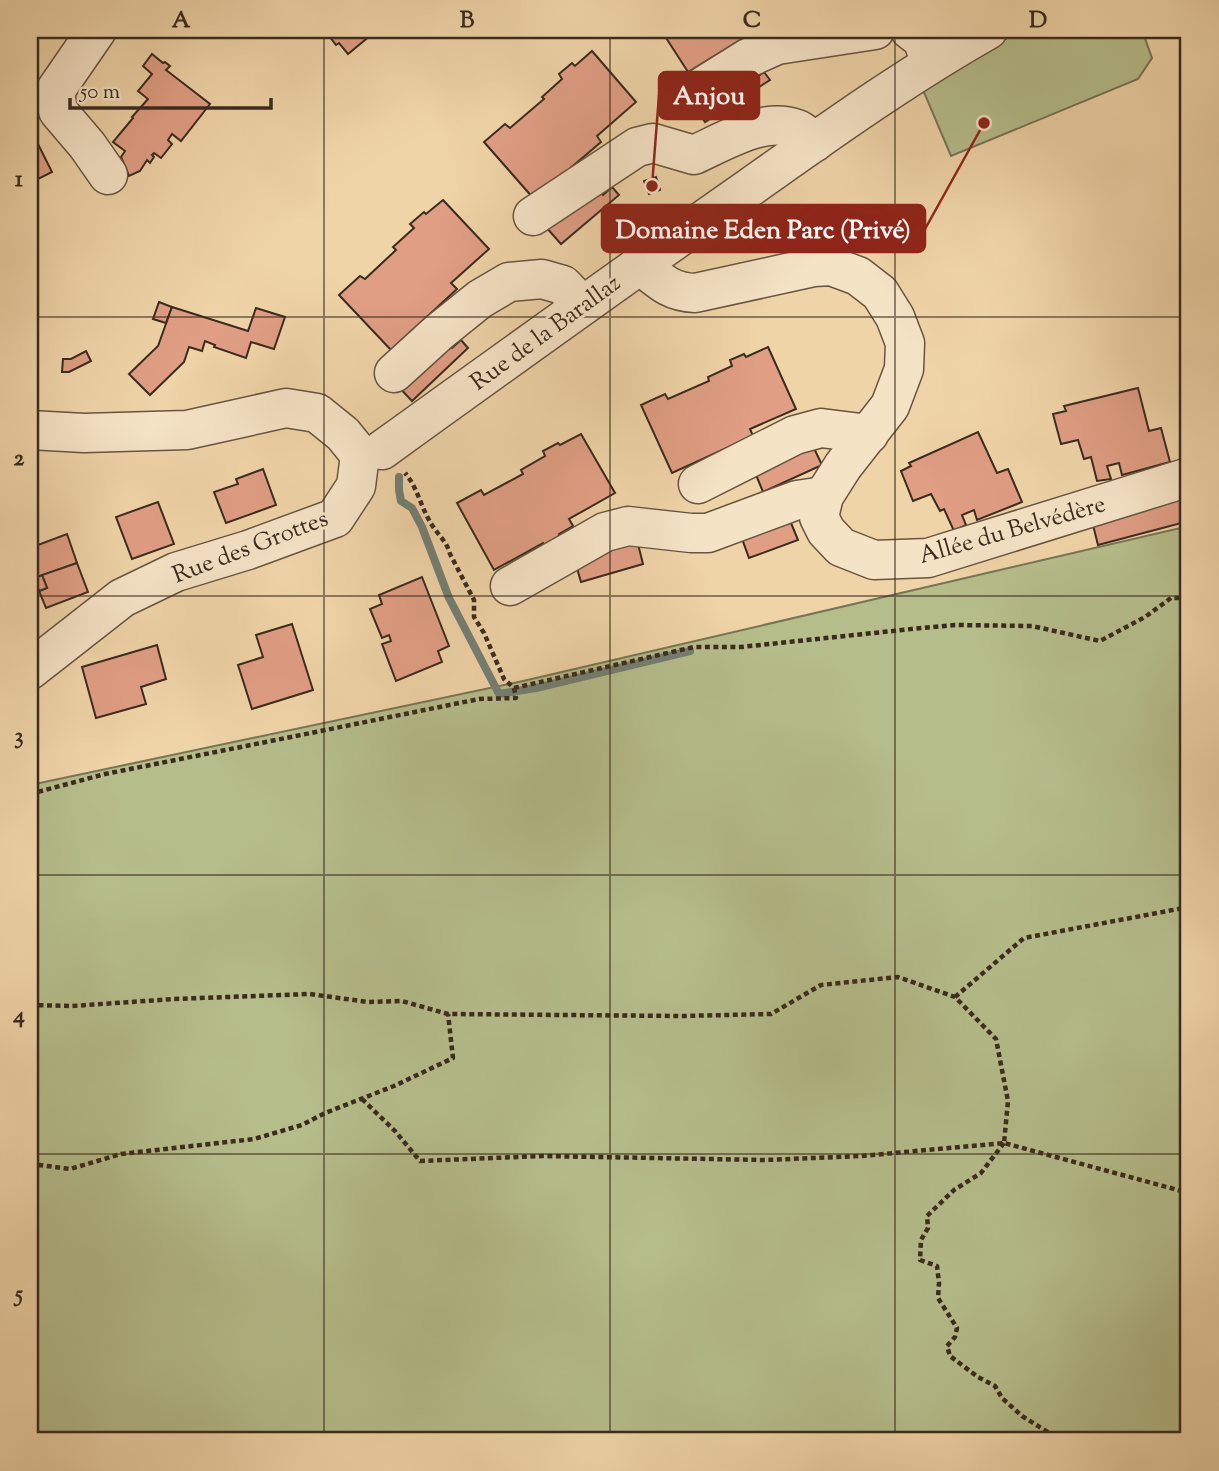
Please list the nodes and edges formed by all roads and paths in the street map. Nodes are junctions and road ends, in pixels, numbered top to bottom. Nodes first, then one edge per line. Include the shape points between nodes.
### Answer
1 (97, 30) edge
2 (875, 30) edge
3 (910, 30) edge
4 (988, 30) edge
5 (931, 63) junction
6 (700, 88) dead end
7 (815, 142) junction
8 (108, 175) dead end
9 (533, 216) dead end
10 (639, 264) junction
11 (582, 305) junction
12 (394, 373) dead end
13 (30, 430) edge
14 (869, 434) junction
15 (391, 460) joint
16 (1189, 477) edge
17 (698, 484) dead end
18 (824, 496) junction
19 (510, 586) dead end
20 (1189, 598) edge
21 (30, 670) edge
22 (514, 688) junction
23 (30, 794) edge
24 (1189, 907) edge
25 (955, 997) junction
26 (30, 1005) edge
27 (448, 1014) junction
28 (362, 1099) junction
29 (1004, 1143) junction
30 (30, 1167) edge
31 (1189, 1193) edge
32 (1089, 1441) edge

1 - 8 street via 55,91 58,111
2 - 6 street via 777,45
3 - 5 street via 922,39
4 - 5 street, Rue de la Barallaz
5 - 7 street, Rue de la Barallaz
7 - 9 street via 798,129 772,124 694,155 653,143 636,147
7 - 10 street, Rue de la Barallaz
10 - 11 street, Rue de la Barallaz
10 - 14 street via 681,293 814,267 831,266 858,276 880,293 905,343 904,369 890,406
11 - 12 street via 563,285 542,279 509,282 480,299
11 - 15 street, Rue de la Barallaz
13 - 21 street, Rue des Grottes via 187,430 286,408 317,413 360,455 356,486 335,518 176,572 122,598
14 - 17 street via 821,428 795,435
14 - 18 street
15 - 22 path via 413,483 474,600 474,617 504,679
16 - 18 street, Allée du Belvédère via 928,558 874,560 841,547 819,517
18 - 19 street via 797,500 708,533 628,526 605,532
20 - 22 path via 1171,598 1100,641 1032,626 955,625 741,647 694,647
22 - 23 path via 516,698 479,699 105,774
24 - 25 path via 1024,938
25 - 27 path via 892,977 821,985 771,1014
25 - 29 path via 996,1039 1008,1101
26 - 27 path via 310,994 368,1002 402,1001
27 - 28 path via 453,1058
28 - 29 path via 420,1160 542,1156 765,1160
28 - 30 path via 302,1125 254,1139 121,1154 70,1169
29 - 31 path
29 - 32 path via 981,1173 954,1190 927,1216 920,1260 937,1266 938,1298 957,1328 947,1346 950,1356 995,1387 1022,1416 1054,1436

